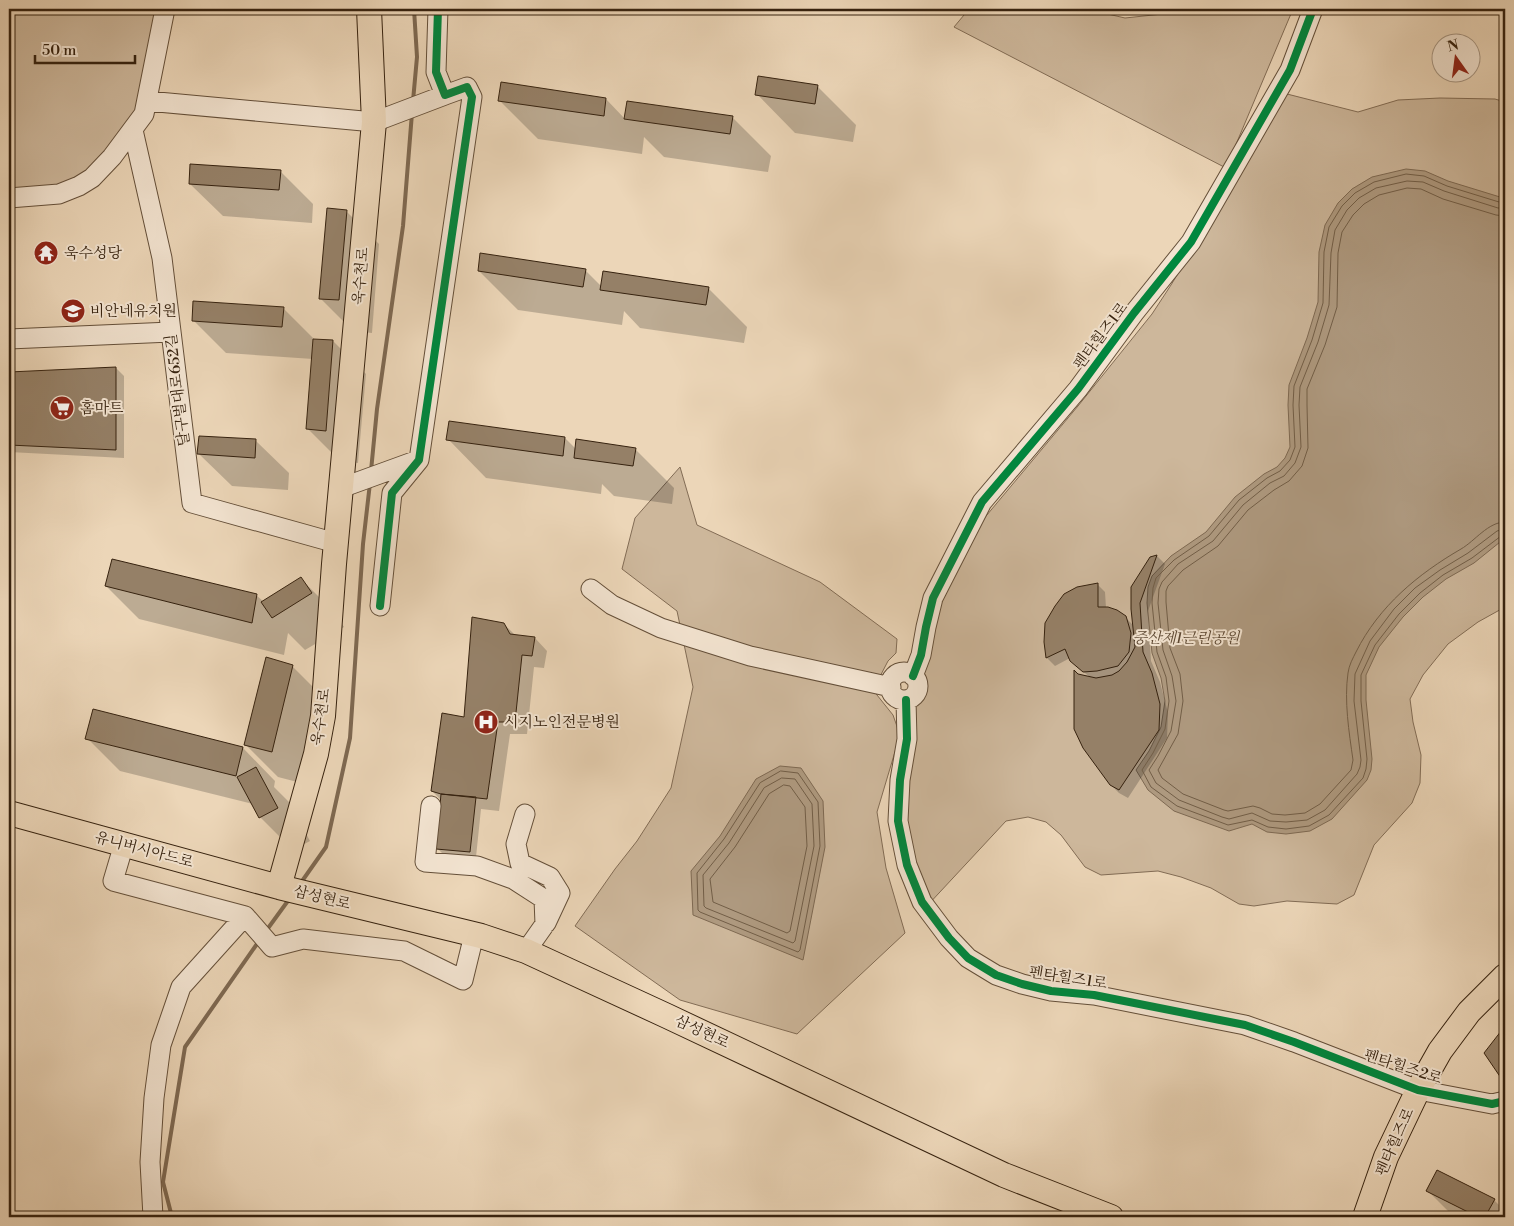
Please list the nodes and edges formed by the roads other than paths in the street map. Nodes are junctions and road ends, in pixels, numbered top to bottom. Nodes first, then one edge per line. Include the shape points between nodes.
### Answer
1 (164, 9) edge
2 (369, 9) edge
3 (438, 9) edge
4 (1313, 9) edge
5 (445, 95) junction
6 (147, 101) junction
7 (374, 122) junction
8 (133, 130) junction
9 (9, 198) edge
10 (171, 332) junction
11 (9, 339) edge
12 (419, 460) junction
13 (341, 488) junction
14 (336, 543) junction
15 (592, 589) dead end
16 (380, 606) dead end
17 (913, 676) junction
18 (891, 687) junction
19 (906, 700) junction
20 (431, 806) dead end
21 (9, 813) edge
22 (525, 814) dead end
23 (124, 844) junction
24 (279, 888) junction
25 (245, 916) junction
26 (545, 924) junction
27 (474, 935) junction
28 (526, 951) junction
29 (1505, 976) edge
30 (1294, 1042) joint
31 (1418, 1090) junction
32 (1505, 1101) edge
33 (153, 1217) edge
34 (1112, 1217) edge
35 (1365, 1217) edge

1 - 6 street
2 - 7 main road, 욱수천로
3 - 5 street via 436,72
4 - 17 street, 펜타힐즈1로 via 1290,70 1191,242 1078,389 982,502 933,598
5 - 7 street
5 - 12 street via 467,87 472,97
6 - 7 street
6 - 8 street via 144,114
7 - 13 main road, 욱수천로
8 - 9 street via 92,178 79,186 59,194
8 - 10 street, 달구벌대로652길 via 162,258
10 - 11 street
10 - 14 street, 달구벌대로652길 via 192,503
12 - 13 street
12 - 16 street via 392,492
13 - 14 main road, 욱수천로
14 - 24 main road, 욱수천로 via 323,716 316,754
15 - 18 street via 612,606 660,628 750,656
17 - 18 street via 905,673 896,675
17 - 19 street via 918,688 914,696
18 - 19 street via 894,696
19 - 30 street, 펜타힐즈1로 via 907,740 898,820 907,865 922,902 968,958 996,975 1022,984 1202,1016 1244,1025
20 - 26 street via 425,862 478,866 513,879 544,899
21 - 23 main road, 유니버시아드로
22 - 26 street via 516,844 520,863 550,877 560,893
23 - 24 main road, 유니버시아드로
23 - 25 street via 113,881
24 - 27 main road, 삼성현로
25 - 27 street via 272,947 303,939 404,951 464,980
25 - 33 street via 181,987 161,1045 150,1162
26 - 28 street
27 - 28 main road, 삼성현로
28 - 34 main road, 삼성현로 via 1004,1175
29 - 31 main road, 펜타힐즈로 via 1469,1012 1440,1051
30 - 31 street, 펜타힐즈2로
31 - 32 street, 펜타힐즈2로 via 1492,1104
31 - 35 main road, 펜타힐즈로 via 1386,1157

